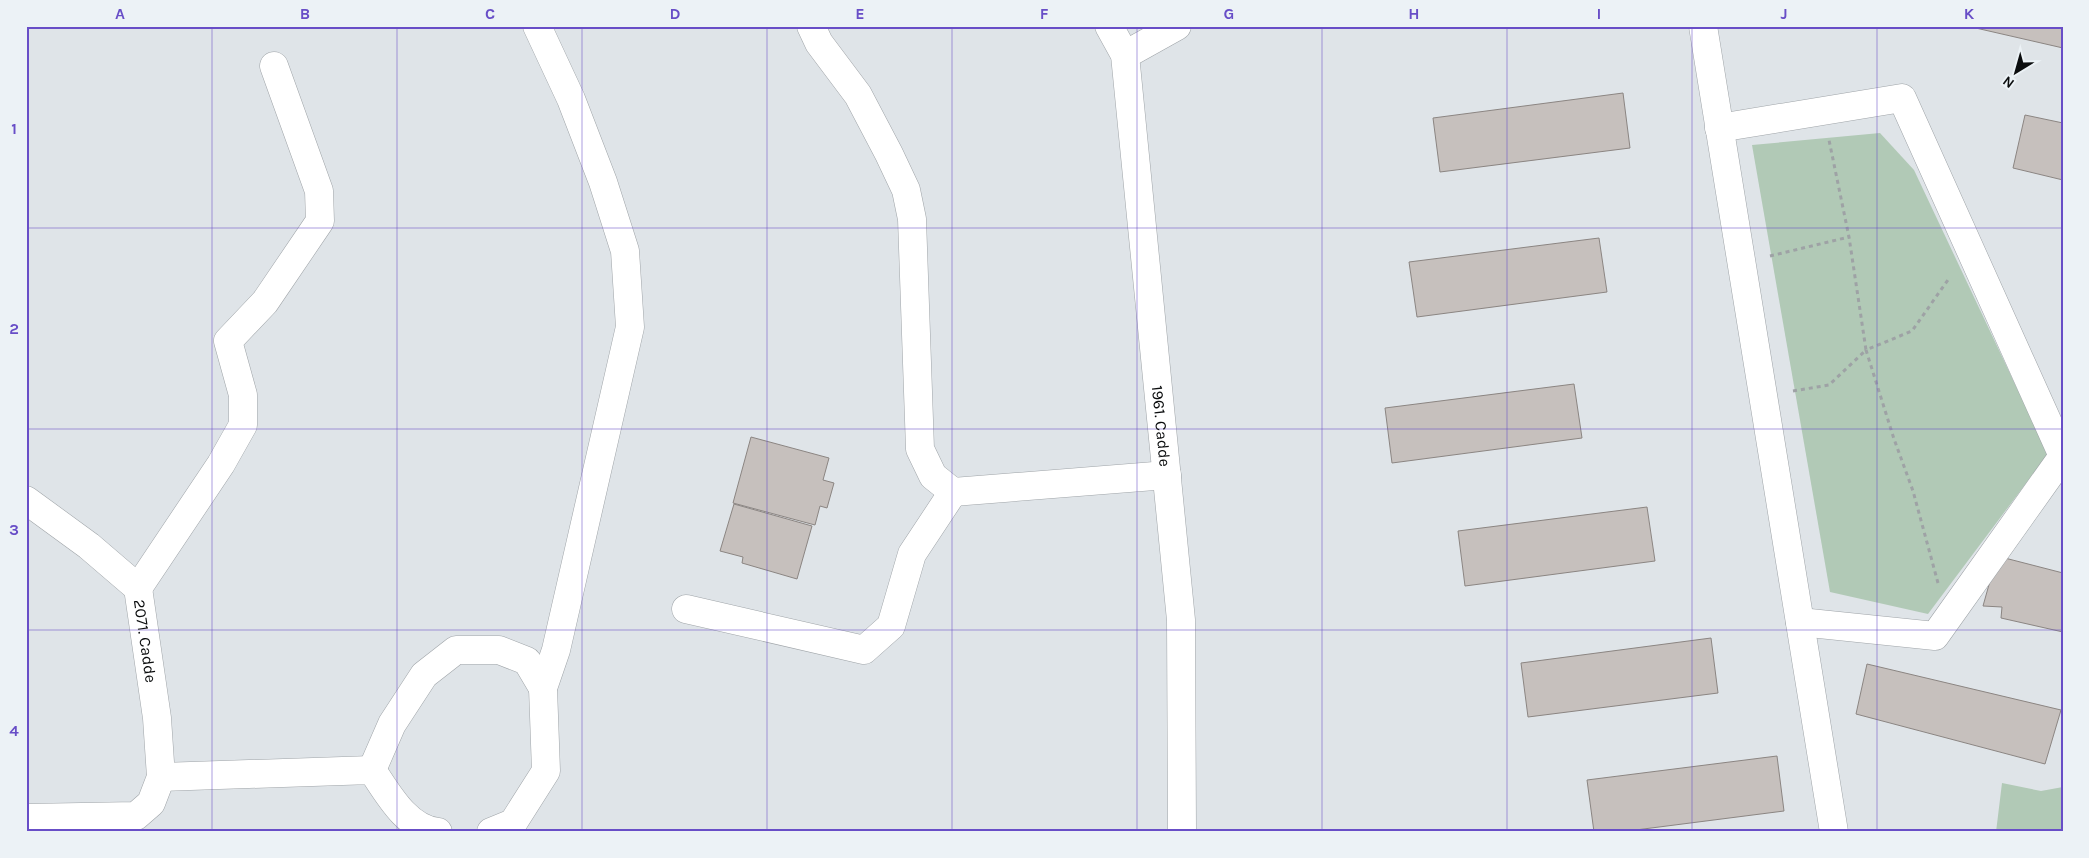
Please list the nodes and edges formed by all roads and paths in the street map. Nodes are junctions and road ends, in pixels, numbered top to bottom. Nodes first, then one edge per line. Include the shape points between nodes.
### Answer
1 (536, 26) edge
2 (811, 26) edge
3 (1109, 26) edge
4 (1177, 26) edge
5 (1703, 26) edge
6 (1125, 55) junction
7 (274, 66) dead end
8 (1824, 111) junction
9 (1719, 128) junction
10 (1849, 237) junction
11 (1970, 248) junction
12 (1741, 262) junction
13 (1866, 350) junction
14 (1763, 396) junction
15 (1167, 475) junction
16 (952, 492) junction
17 (26, 500) edge
18 (138, 588) junction
19 (686, 609) dead end
20 (1947, 618) junction
21 (1800, 622) junction
22 (543, 688) junction
23 (372, 770) junction
24 (161, 777) junction
25 (26, 818) edge
26 (438, 832) edge
27 (491, 832) edge
28 (1182, 832) edge
29 (1834, 832) edge

1 - 22 street via 571,99 625,251 630,327 556,650
2 - 16 street via 819,43 858,95 906,190 912,219 920,449 933,476
3 - 6 street, 1961. Cadde
4 - 6 street
5 - 9 street
6 - 15 street, 1961. Cadde
7 - 18 street via 319,190 320,220 265,302 228,341 243,395 243,425 221,464
8 - 9 street
8 - 10 path
8 - 11 street via 1902,98
9 - 12 street
10 - 12 path
10 - 13 path
11 - 13 path via 1912,331
11 - 20 street via 2063,456
12 - 14 street
13 - 14 path via 1829,385
13 - 20 path via 1913,490
14 - 21 street
15 - 16 street
15 - 28 street, 1961. Cadde via 1181,620
16 - 19 street via 912,554 891,626 864,650
17 - 18 street, 2071. Cadde via 89,546
18 - 24 street, 2071. Cadde via 157,718
20 - 21 street via 1935,636
21 - 29 street
22 - 23 street via 527,661 500,650 456,650 424,675 392,724
22 - 27 street via 546,771 512,823
23 - 24 street
23 - 26 street via 395,805 425,830
24 - 25 street, 2071. Cadde via 151,803 136,816

